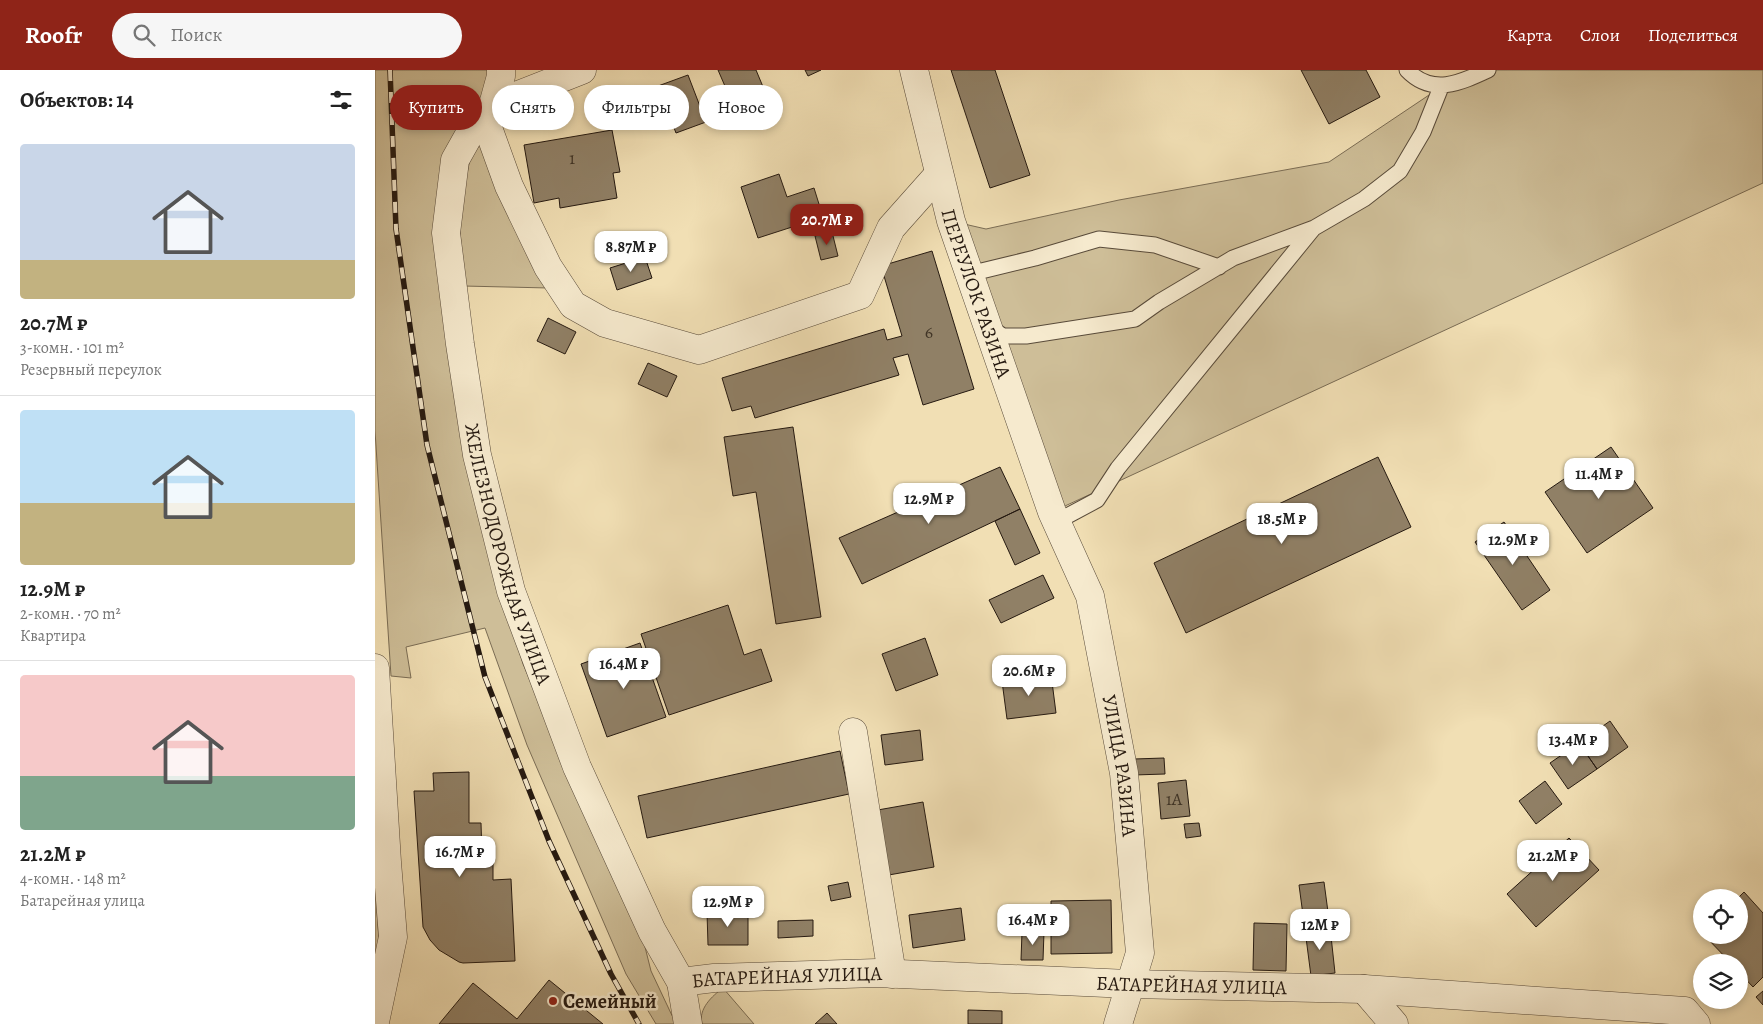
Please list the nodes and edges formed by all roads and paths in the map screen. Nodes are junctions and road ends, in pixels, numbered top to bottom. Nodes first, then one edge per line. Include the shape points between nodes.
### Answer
1 (501, 70) edge
2 (582, 70) edge
3 (914, 70) edge
4 (1407, 70) edge
5 (1488, 70) edge
6 (1441, 87) junction
7 (488, 109) junction
8 (939, 174) junction
9 (1314, 228) junction
10 (1219, 267) junction
11 (969, 274) junction
12 (988, 326) junction
13 (1054, 517) junction
14 (375, 668) edge
15 (853, 732) dead end
16 (892, 974) junction
17 (681, 982) junction
18 (1129, 984) junction
19 (1364, 989) junction
20 (375, 1022) edge
21 (688, 1024) edge
22 (1118, 1024) edge
23 (1393, 1024) edge
24 (1696, 1024) edge

1 - 7 street, ЖЕЛЕЗНОДОРОЖНАЯ УЛИЦА
2 - 7 street
3 - 8 street, ПЕРЕУЛОК РАЗИНА
4 - 6 lane via 1416,79
5 - 6 lane
6 - 9 lane via 1423,132 1400,171 1364,199
7 - 8 street via 509,186 548,267 573,305 605,323 699,350 859,295 891,228
7 - 17 street, ЖЕЛЕЗНОДОРОЖНАЯ УЛИЦА via 478,119 455,160 446,234 477,455 511,591 577,767 651,931
8 - 11 street, ПЕРЕУЛОК РАЗИНА
9 - 10 lane via 1233,258
9 - 13 lane via 1118,468 1097,500
10 - 11 lane via 1155,245 1099,239
10 - 12 lane via 1135,319 1026,336 1003,336
11 - 12 street, ПЕРЕУЛОК РАЗИНА
12 - 13 street, ПЕРЕУЛОК РАЗИНА
13 - 18 street, УЛИЦА РАЗИНА via 1090,596 1124,773 1140,953
14 - 20 street via 393,937
15 - 16 street
16 - 17 street, БАТАРЕЙНАЯ УЛИЦА via 714,978
16 - 18 street, БАТАРЕЙНАЯ УЛИЦА
17 - 21 street, ЖЕЛЕЗНОДОРОЖНАЯ УЛИЦА
18 - 19 street, БАТАРЕЙНАЯ УЛИЦА
18 - 22 street, УЛИЦА РАЗИНА
19 - 23 street
19 - 24 street, БАТАРЕЙНАЯ УЛИЦА via 1685,1011

